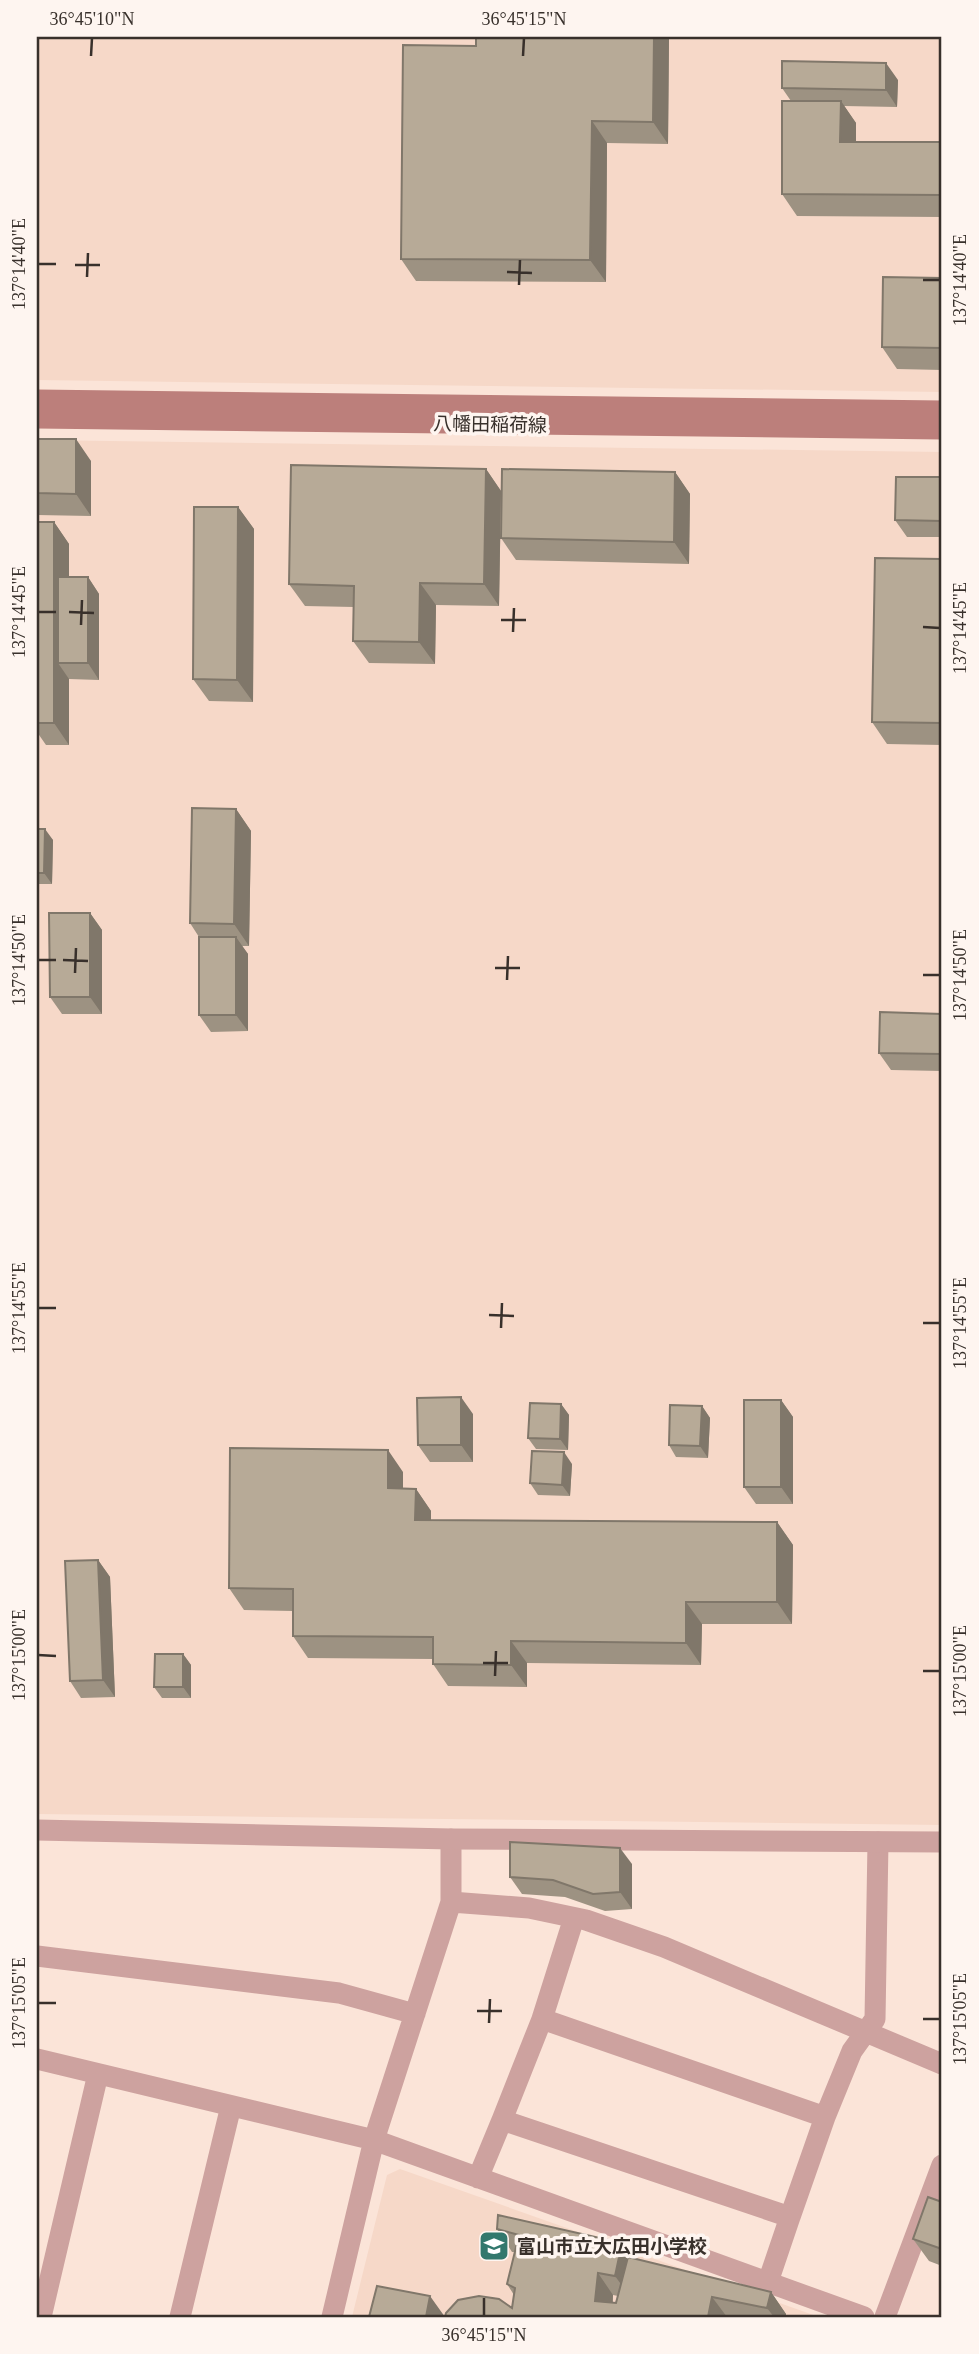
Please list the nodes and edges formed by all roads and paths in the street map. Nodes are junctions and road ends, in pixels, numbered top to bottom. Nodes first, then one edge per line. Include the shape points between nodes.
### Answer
1 (37, 400) edge
2 (942, 411) edge
3 (37, 418) edge
4 (942, 429) edge
5 (37, 1830) edge
6 (451, 1839) junction
7 (878, 1842) junction
8 (942, 1842) edge
9 (451, 1902) junction
10 (575, 1918) junction
11 (37, 1956) edge
12 (415, 2014) junction
13 (542, 2019) junction
14 (865, 2030) junction
15 (37, 2059) edge
16 (942, 2064) edge
17 (98, 2074) junction
18 (231, 2106) junction
19 (825, 2117) junction
20 (502, 2120) junction
21 (374, 2140) junction
22 (942, 2165) edge
23 (478, 2178) junction
24 (790, 2217) junction
25 (768, 2282) junction
26 (41, 2317) edge
27 (180, 2317) edge
28 (332, 2317) edge
29 (864, 2317) edge
30 (885, 2317) edge

1 - 2 main road, 八幡田稲荷線
3 - 4 main road, 八幡田稲荷線
5 - 6 street
6 - 7 street
6 - 9 street
7 - 8 street
7 - 14 street via 876,2019
9 - 10 street via 529,1908
9 - 12 street
10 - 13 street
10 - 14 street via 664,1947
11 - 12 street via 340,1993
12 - 21 street
13 - 19 street
13 - 20 street
14 - 16 street
14 - 19 street
15 - 17 street
17 - 18 street
17 - 26 street
18 - 21 street
18 - 27 street
19 - 24 street
20 - 23 street
20 - 24 street
21 - 23 street
21 - 28 street
22 - 30 street
23 - 25 street
24 - 25 street
25 - 29 street

